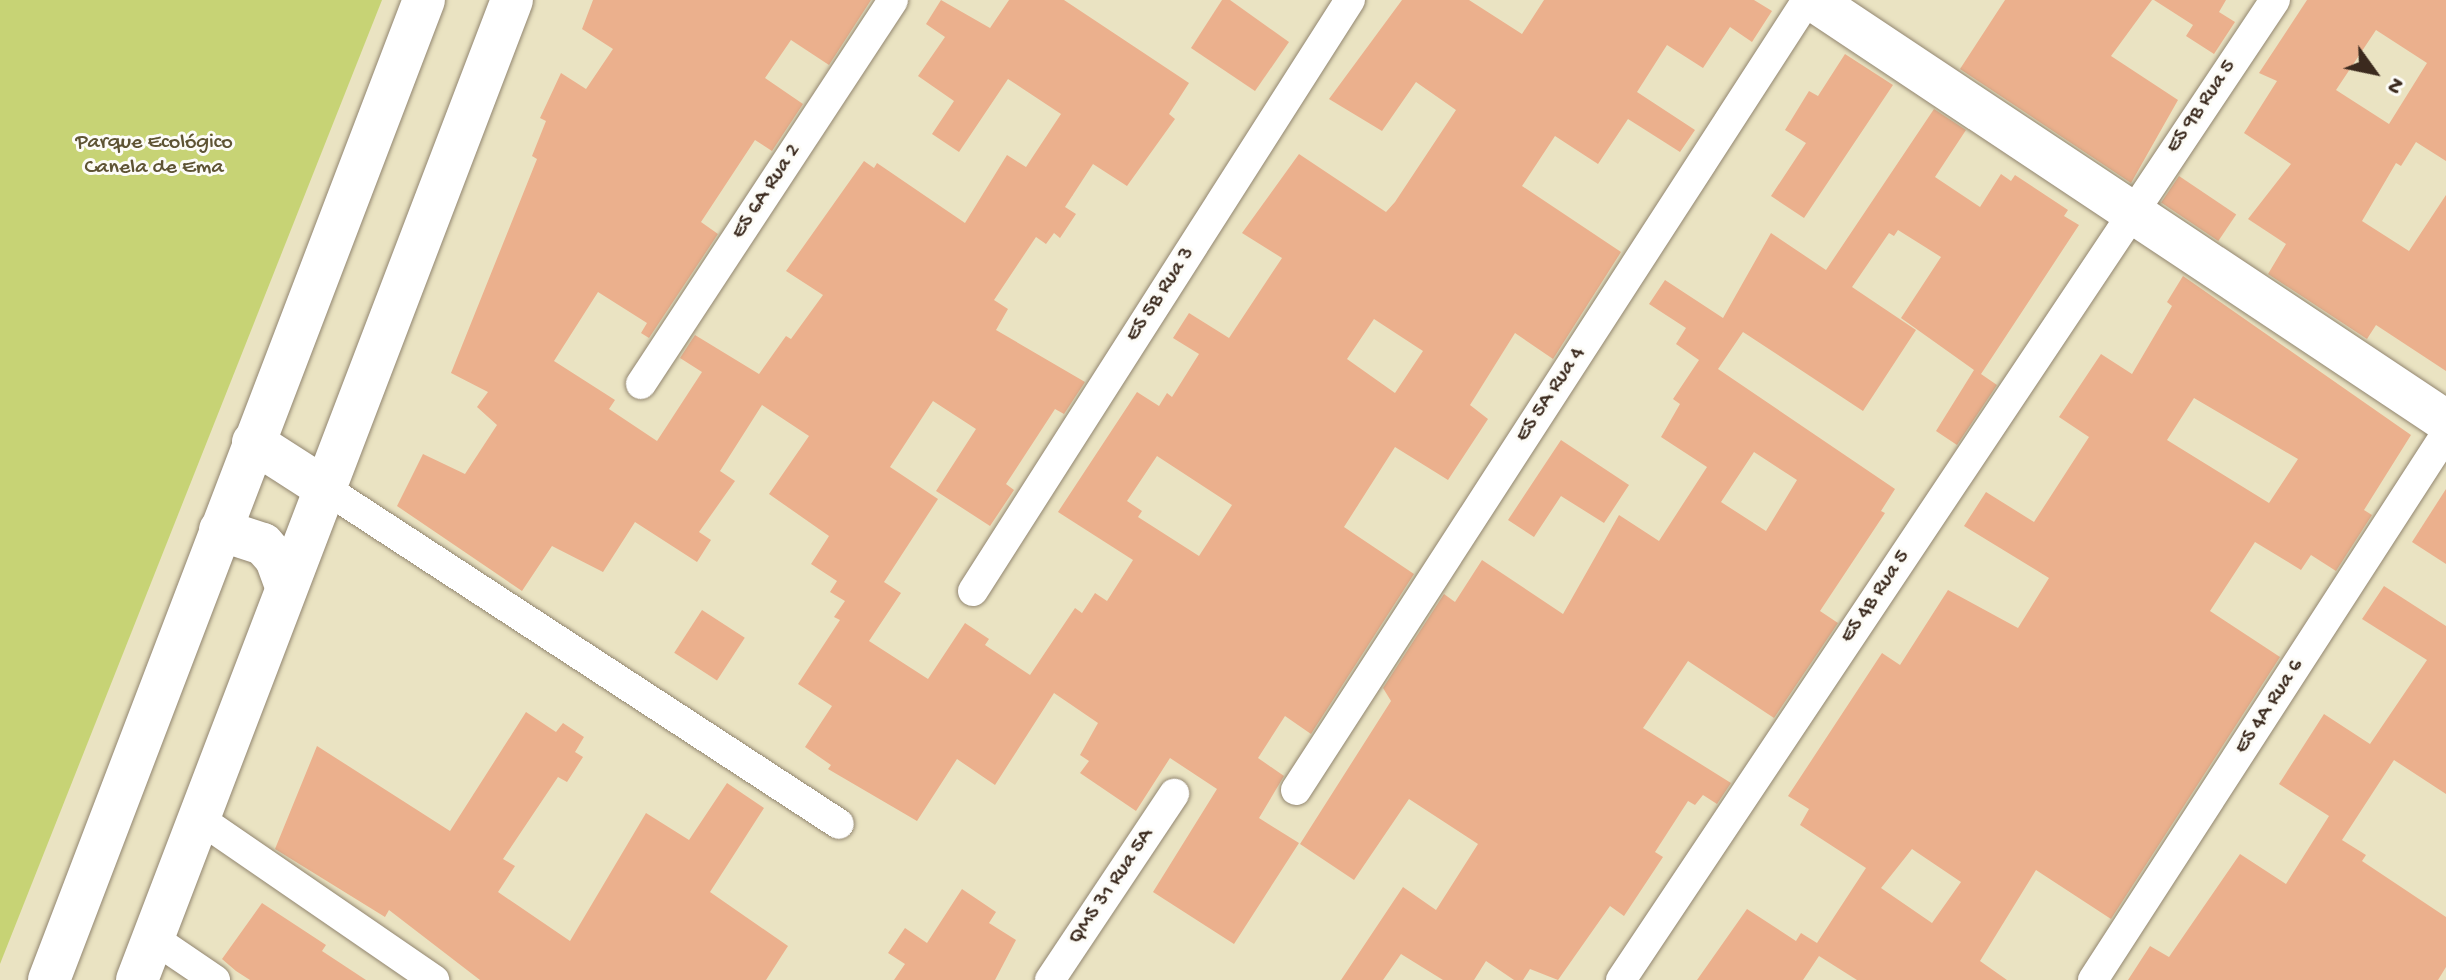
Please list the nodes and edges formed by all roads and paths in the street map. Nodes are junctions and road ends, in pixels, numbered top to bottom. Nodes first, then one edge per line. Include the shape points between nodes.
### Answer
1 (424, 0) edge
2 (512, 0) edge
3 (893, 0) edge
4 (1350, 0) edge
5 (1810, 0) edge
6 (2275, 0) edge
7 (2130, 215) junction
8 (641, 384) dead end
9 (2446, 421) edge
10 (2446, 434) edge
11 (253, 442) junction
12 (323, 487) junction
13 (220, 530) junction
14 (285, 584) junction
15 (973, 591) dead end
16 (1296, 790) dead end
17 (1174, 794) dead end
18 (197, 817) junction
19 (839, 824) dead end
20 (153, 938) junction
21 (49, 980) edge
22 (137, 980) edge
23 (215, 980) edge
24 (434, 980) edge
25 (1050, 980) edge
26 (1621, 980) edge
27 (2093, 980) edge

1 - 11 main road
2 - 12 main road
3 - 8 street, ES 6A Rua 2
4 - 15 street, ES 5B Rua 3
5 - 7 main road
5 - 16 street, ES 5A Rua 4
6 - 7 street, ES 9B Rua 5
7 - 9 main road
7 - 26 street, ES 4B Rua 5
10 - 27 street, ES 4A Rua 6
11 - 12 main road
11 - 13 main road
12 - 14 main road
12 - 19 street
13 - 14 main road via 263,544 276,559
13 - 21 main road
14 - 18 main road
17 - 25 street, QMS 31 Rua 5A
18 - 20 main road
18 - 24 street
20 - 22 main road
20 - 23 street

